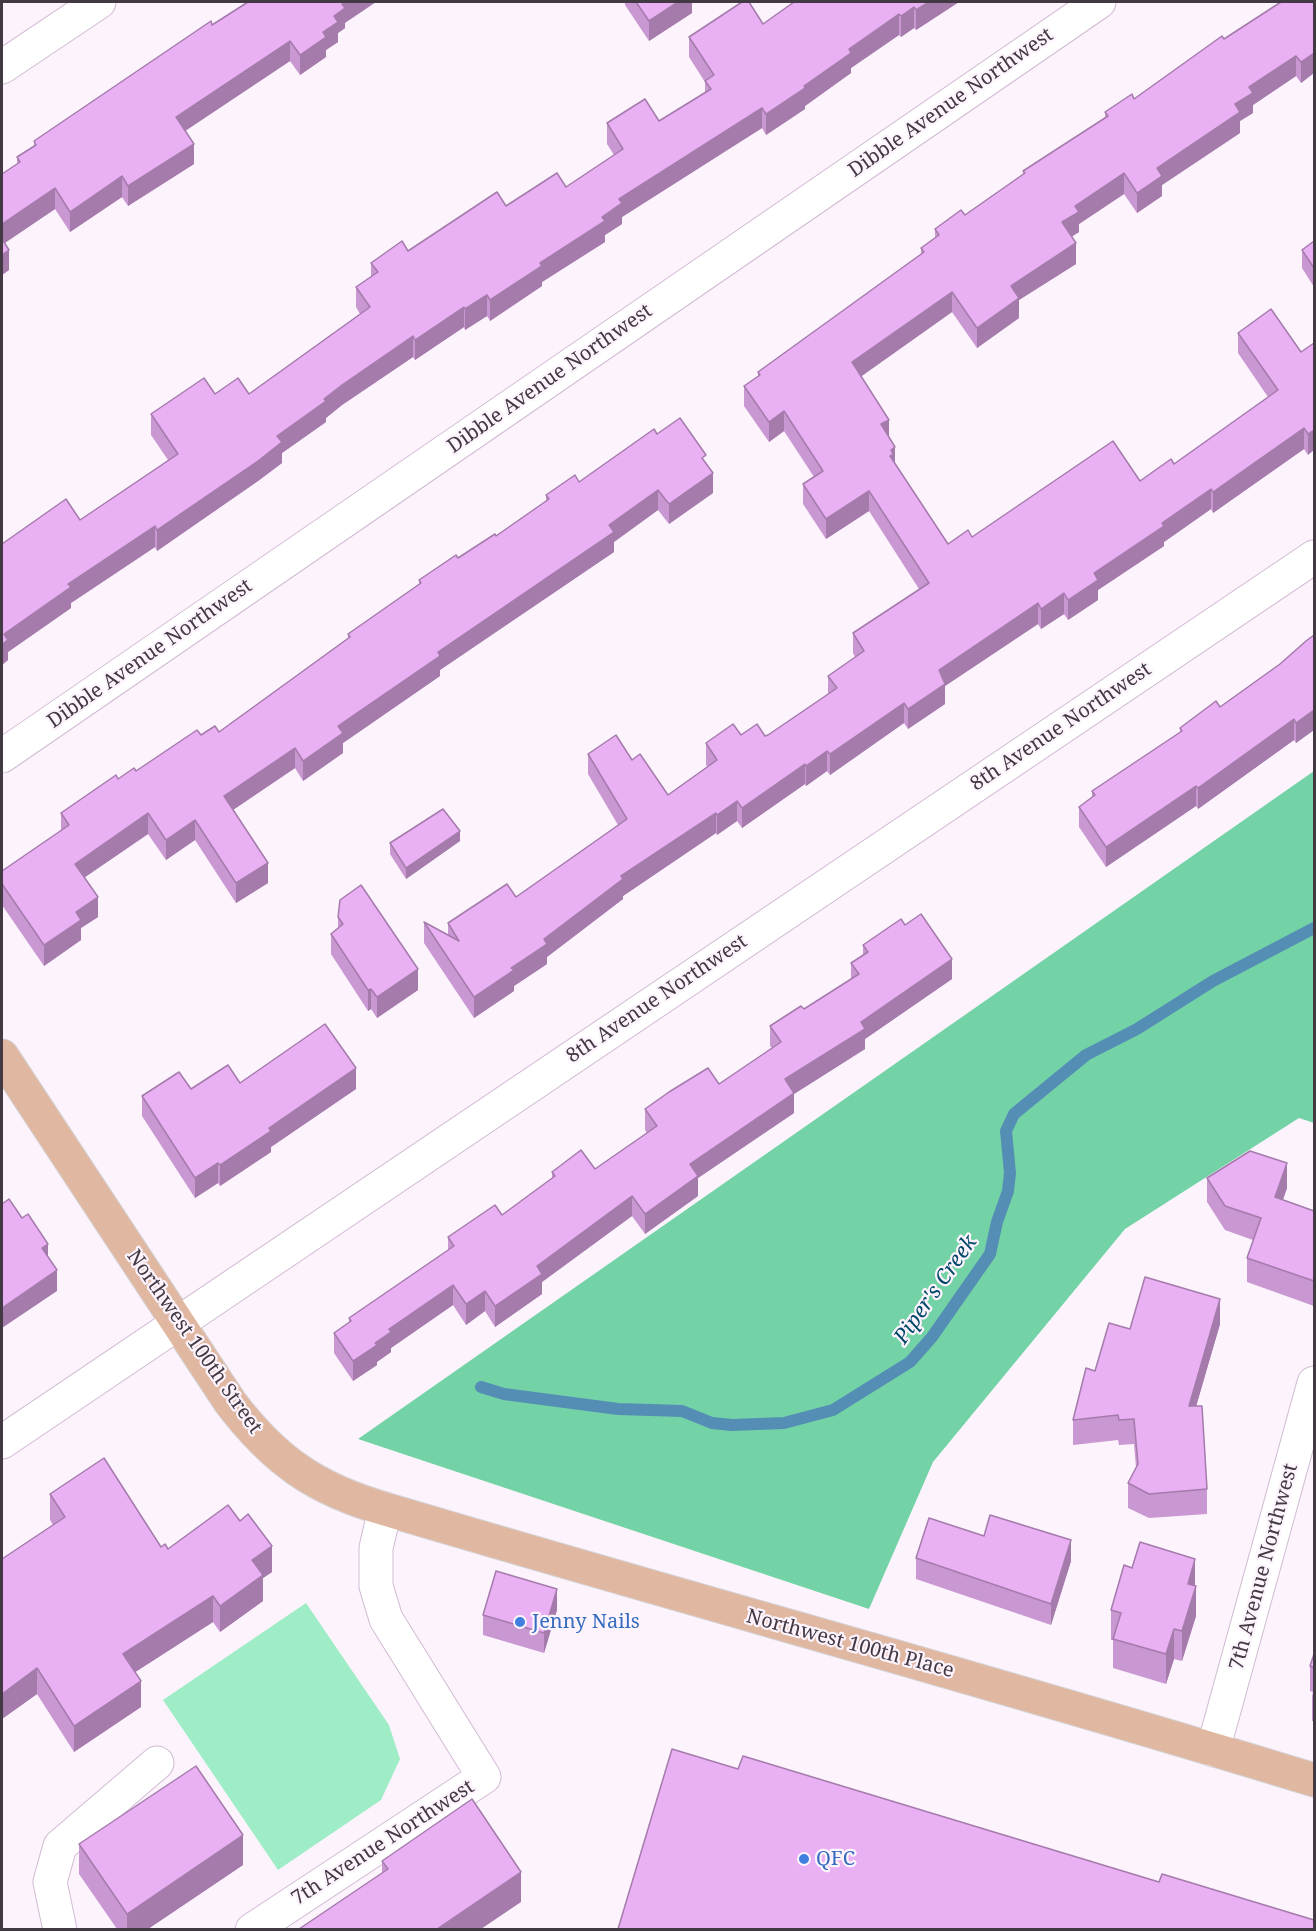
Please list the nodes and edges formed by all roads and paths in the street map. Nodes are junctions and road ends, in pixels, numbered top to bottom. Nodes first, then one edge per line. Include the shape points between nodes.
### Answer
1 (99, 2) edge
2 (1099, 2) edge
3 (2, 67) edge
4 (1314, 557) edge
5 (2, 756) edge
6 (2, 1056) edge
7 (177, 1322) junction
8 (1314, 1383) edge
9 (2, 1442) edge
10 (385, 1509) junction
11 (1214, 1750) junction
12 (157, 1763) dead end
13 (1314, 1780) edge
14 (60, 1929) edge
15 (252, 1929) edge

1 - 3 street
2 - 5 street, Dibble Avenue Northwest
4 - 7 street, 8th Avenue Northwest
6 - 7 main road, Northwest 100th Street
7 - 9 street, 8th Avenue Northwest
7 - 10 main road, Northwest 100th Street via 247,1425 281,1459 346,1498
8 - 11 street, 7th Avenue Northwest
10 - 11 main road, Northwest 100th Place
10 - 15 street, 7th Avenue Northwest via 376,1548 376,1586 386,1619 484,1777
11 - 13 main road, Northwest 100th Place
12 - 14 street via 60,1846 50,1882

